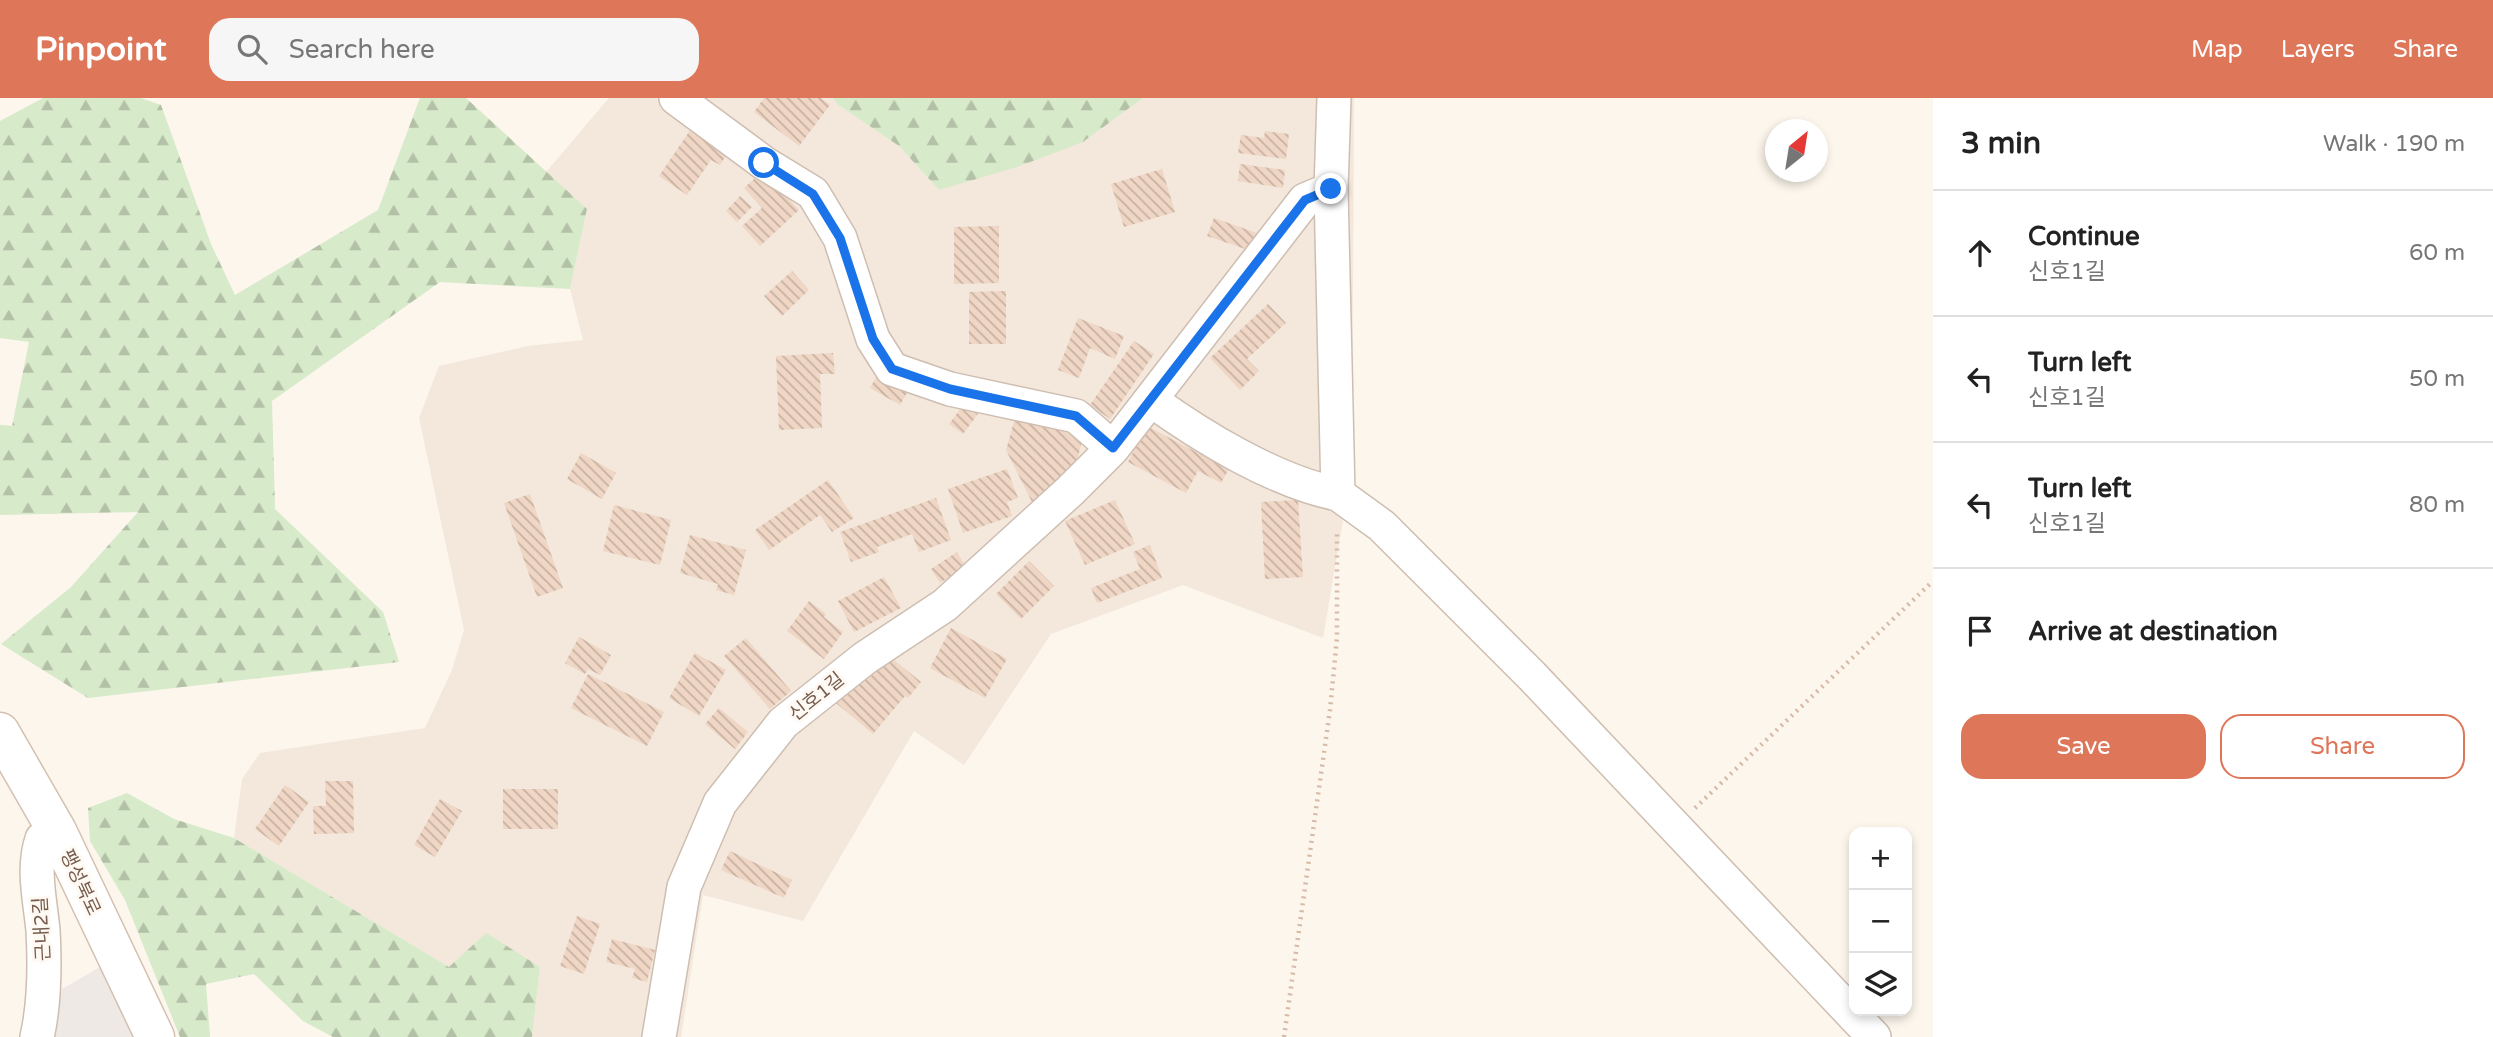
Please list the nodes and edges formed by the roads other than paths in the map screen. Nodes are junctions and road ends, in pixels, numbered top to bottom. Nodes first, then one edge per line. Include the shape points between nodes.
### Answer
1 (676, 98) edge
2 (1334, 98) edge
3 (1331, 189) junction
4 (1151, 400) junction
5 (1113, 448) junction
6 (1338, 494) junction
7 (0, 732) edge
8 (57, 831) junction
9 (37, 1037) edge
10 (155, 1037) edge
11 (659, 1037) edge
12 (1874, 1037) edge

1 - 5 street via 813,194 840,238 873,339 892,369 950,389 1076,416
2 - 3 street
3 - 4 street, 신호1길 via 1305,200
3 - 6 street
4 - 5 street, 신호1길
4 - 6 street via 1182,423 1256,463 1312,489
5 - 11 street, 신호1길 via 945,606 864,658 783,723 720,803 684,887
6 - 12 street via 1391,535 1532,676
7 - 8 street, 팽성북로
8 - 9 street, 근내2길 via 42,839 36,856 44,1009
8 - 10 street, 팽성북로

